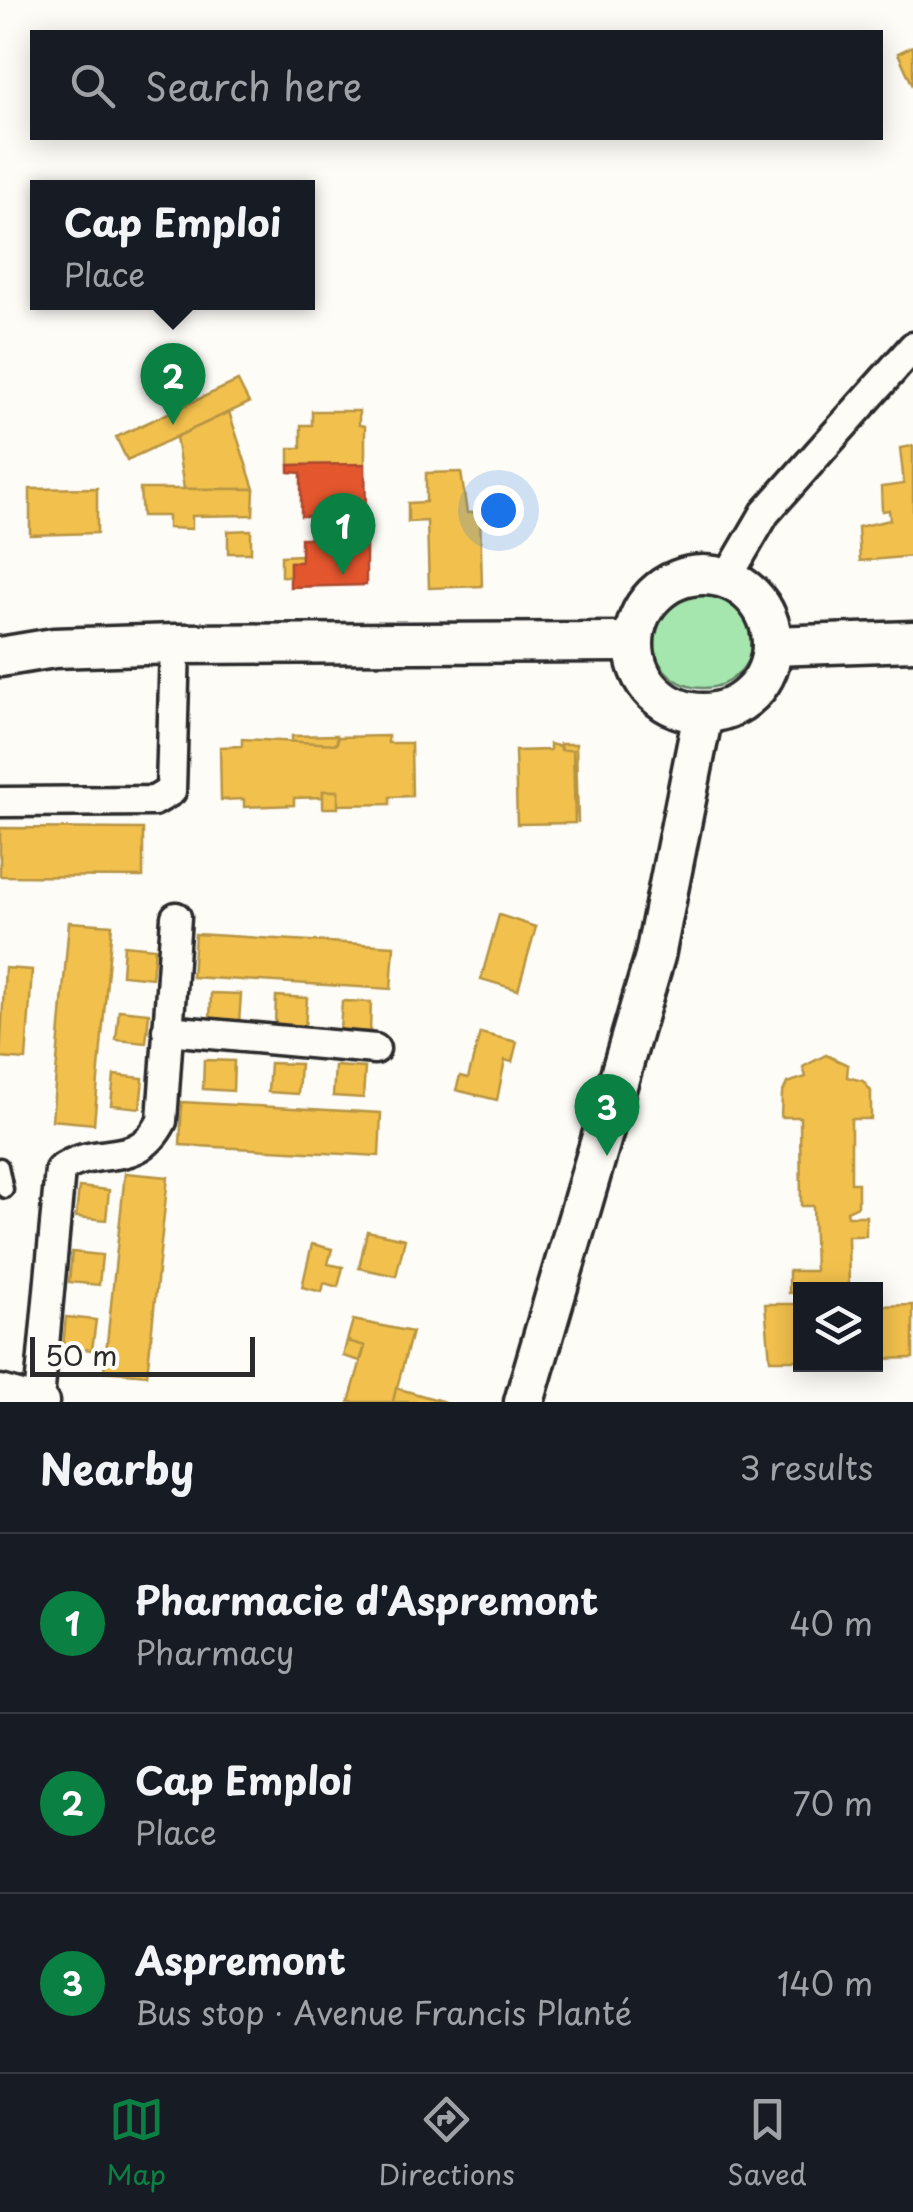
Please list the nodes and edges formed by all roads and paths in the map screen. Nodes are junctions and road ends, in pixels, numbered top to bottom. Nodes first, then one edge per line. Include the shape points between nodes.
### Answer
1 (913, 347) edge
2 (726, 578) junction
3 (913, 641) edge
4 (632, 642) junction
5 (175, 644) junction
6 (772, 646) junction
7 (0, 657) edge
8 (703, 714) junction
9 (0, 802) edge
10 (176, 917) dead end
11 (168, 1030) junction
12 (375, 1049) dead end
13 (0, 1166) edge
14 (3, 1186) edge
15 (0, 1390) edge
16 (42, 1401) edge
17 (524, 1402) edge

1 - 2 street via 765,513
2 - 4 main road via 689,576 656,592
2 - 6 main road via 760,605
3 - 6 main road
4 - 5 main road
4 - 8 main road via 640,674 661,700
5 - 7 main road
5 - 9 street via 171,791 154,800
6 - 8 main road via 751,694 724,711
8 - 17 main road via 655,956
10 - 11 street
11 - 12 street
11 - 16 street via 162,1121 151,1142 129,1153 74,1160 60,1170
13 - 14 lane
15 - 16 street

